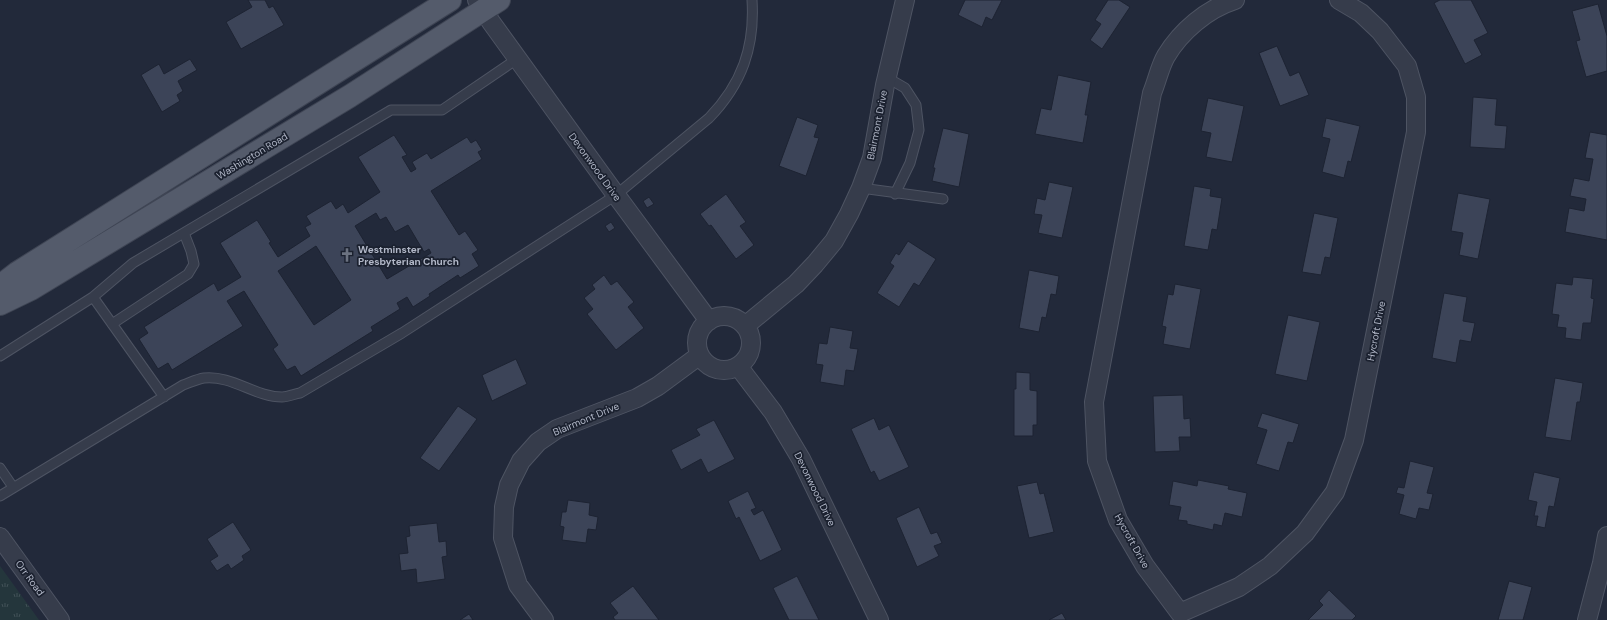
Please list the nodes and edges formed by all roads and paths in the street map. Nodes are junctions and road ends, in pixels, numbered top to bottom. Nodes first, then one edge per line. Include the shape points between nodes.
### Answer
1 (428, 0) edge
2 (450, 0) edge
3 (752, 0) edge
4 (905, 0) edge
5 (1235, 0) edge
6 (1339, 0) edge
7 (486, 4) edge
8 (405, 29) junction
9 (517, 59) junction
10 (886, 76) junction
11 (861, 188) junction
12 (895, 194) junction
13 (616, 195) junction
14 (943, 199) dead end
15 (184, 233) junction
16 (0, 286) edge
17 (93, 297) junction
18 (0, 304) edge
19 (710, 321) junction
20 (112, 324) junction
21 (745, 326) junction
22 (700, 355) junction
23 (0, 356) edge
24 (738, 366) junction
25 (164, 397) junction
26 (0, 468) edge
27 (13, 487) junction
28 (0, 496) edge
29 (1607, 536) edge
30 (0, 537) edge
31 (1604, 563) edge
32 (1177, 617) edge
33 (60, 620) edge
34 (544, 620) edge
35 (879, 620) edge
36 (1587, 620) edge

1 - 8 street
2 - 8 main road
3 - 13 lane via 752,36 740,75 723,104
4 - 10 street, Blairmont Drive
5 - 32 street, Hycroft Drive via 1201,18 1180,37 1166,56 1152,93 1094,402 1097,461 1118,520
6 - 32 street, Hycroft Drive via 1361,13 1385,37 1407,66 1416,97 1416,132 1354,440 1335,492 1305,533 1270,566 1239,586
7 - 9 street, Devonwood Drive
7 - 18 main road, Washington Road via 356,92 31,289
8 - 16 main road via 23,268
9 - 13 street, Devonwood Drive
9 - 15 lane via 442,110 392,110
10 - 11 street, Blairmont Drive via 872,158
10 - 12 lane via 905,88 916,105 920,130 910,163
11 - 12 lane
11 - 21 street, Blairmont Drive via 834,240 815,264 796,284
12 - 14 lane
13 - 19 street, Devonwood Drive
13 - 25 lane via 402,333 300,393 283,398 264,395 233,382 203,378 183,385
15 - 17 lane via 133,263
15 - 20 lane via 194,264 188,274
17 - 20 lane
17 - 23 lane
19 - 21 street via 724,317 739,321
19 - 22 street via 704,326 697,340
20 - 25 lane
21 - 24 street via 751,343 745,360
22 - 24 street via 705,362 721,370
22 - 34 street, Blairmont Drive via 637,398 557,429 538,442 521,462 509,485 504,507 503,538 518,585
24 - 35 street, Devonwood Drive via 773,412 801,459
25 - 27 lane
26 - 27 lane
27 - 28 lane
29 - 31 street
30 - 33 street, Orr Road
31 - 36 street

